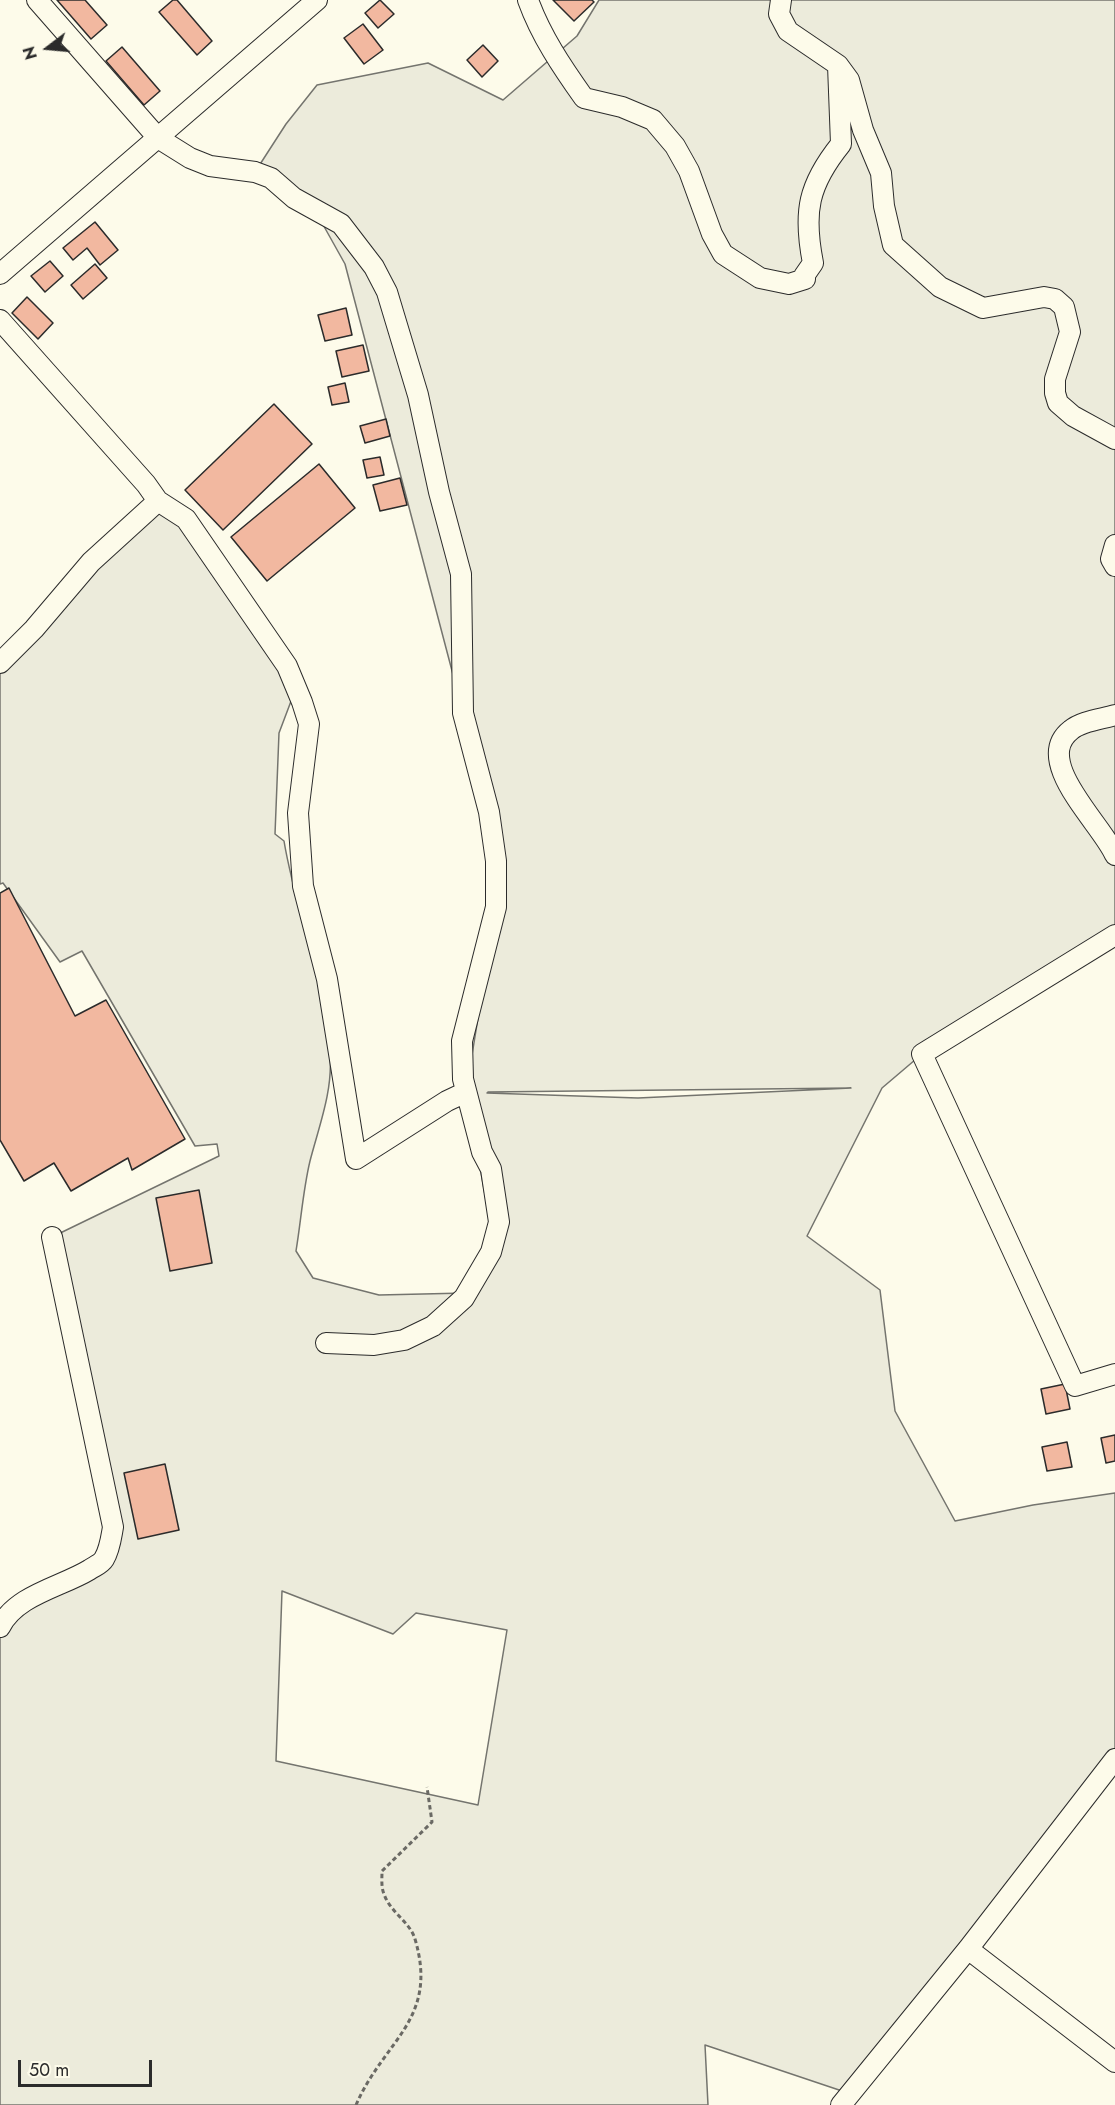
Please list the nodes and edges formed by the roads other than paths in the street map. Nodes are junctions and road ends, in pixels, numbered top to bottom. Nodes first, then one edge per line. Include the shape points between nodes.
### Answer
1 (37, 0) edge
2 (316, 0) edge
3 (528, 0) edge
4 (781, 0) edge
5 (838, 65) junction
6 (158, 138) junction
7 (0, 274) edge
8 (0, 320) edge
9 (1115, 438) edge
10 (158, 501) junction
11 (1115, 545) edge
12 (1115, 566) edge
13 (0, 663) edge
14 (1115, 715) edge
15 (1115, 855) edge
16 (1115, 935) edge
17 (466, 1092) junction
18 (52, 1237) dead end
19 (326, 1343) dead end
20 (1115, 1374) edge
21 (0, 1627) edge
22 (1115, 1759) edge
23 (968, 1949) junction
24 (1115, 2062) edge
25 (842, 2105) edge

1 - 6 street
2 - 6 street
3 - 5 street via 537,25 584,98 622,106 653,120 689,171 723,254 760,278 789,284 805,279 813,263 806,228 809,201 827,161 841,144
4 - 5 street via 779,14 788,31
5 - 9 street via 849,80 863,130 881,173 893,245 940,287 983,308 1044,297 1055,299 1064,307 1070,332 1055,379 1058,403 1073,416
6 - 7 street
6 - 17 street via 210,166 271,178 294,198 341,224 374,267 387,292 418,395 461,574 463,714 489,812 496,861 496,907 462,1041
8 - 10 street
10 - 13 street via 91,561
10 - 17 street via 186,519 287,666 309,724 298,813 303,886 327,979 356,1159
11 - 12 street
14 - 15 street via 1072,728 1062,738 1058,752 1060,769 1068,784
16 - 20 street via 922,1054 1075,1386
17 - 19 street via 495,1192 499,1222 492,1252 464,1298 433,1326 404,1340 374,1345
18 - 21 street via 113,1527 103,1561 26,1600 4,1618
22 - 23 street
23 - 24 street
23 - 25 street

